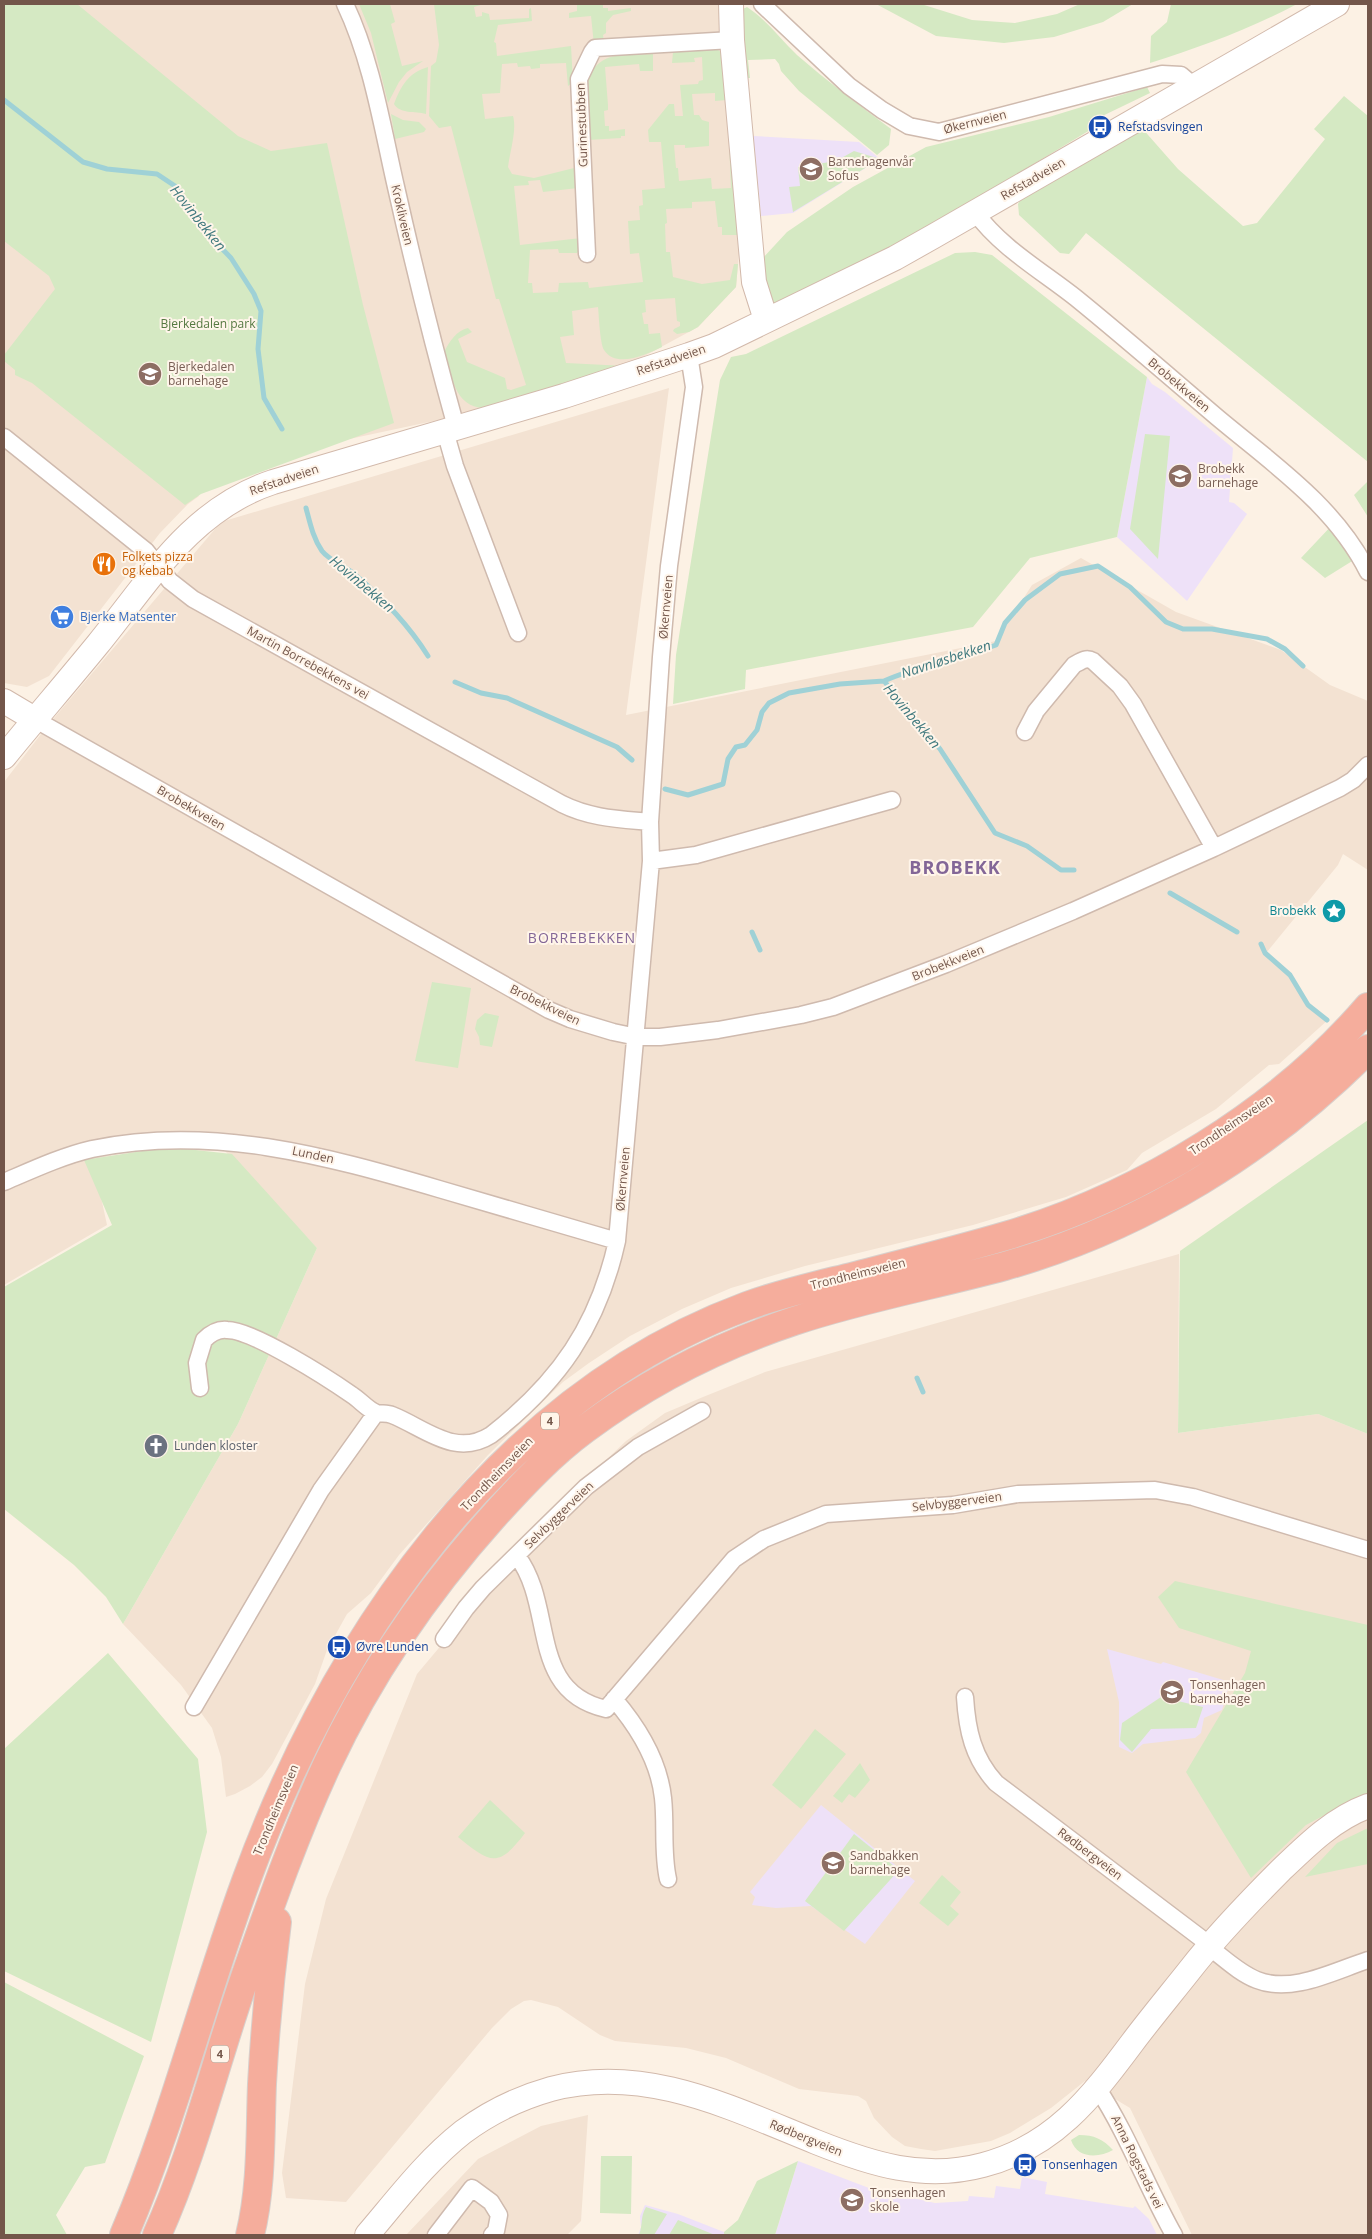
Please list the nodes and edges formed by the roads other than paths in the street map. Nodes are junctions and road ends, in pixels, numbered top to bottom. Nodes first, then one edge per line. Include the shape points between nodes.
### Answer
1 (345, 4) edge
2 (731, 4) edge
3 (762, 4) edge
4 (1337, 4) edge
5 (732, 40) junction
6 (1194, 86) junction
7 (975, 212) junction
8 (588, 254) dead end
9 (766, 320) junction
10 (689, 355) junction
11 (450, 429) junction
12 (4, 437) edge
13 (160, 567) junction
14 (1368, 572) edge
15 (518, 633) dead end
16 (4, 701) edge
17 (36, 720) junction
18 (1025, 732) dead end
19 (4, 758) edge
20 (1368, 765) edge
21 (892, 800) dead end
22 (650, 822) junction
23 (1214, 848) junction
24 (650, 861) junction
25 (1368, 1007) edge
26 (637, 1037) junction
27 (1368, 1049) edge
28 (4, 1182) edge
29 (617, 1241) junction
30 (200, 1388) dead end
31 (702, 1410) dead end
32 (376, 1413) junction
33 (1368, 1550) edge
34 (517, 1556) junction
35 (444, 1640) dead end
36 (965, 1697) dead end
37 (614, 1700) junction
38 (194, 1706) dead end
39 (1368, 1806) edge
40 (283, 1873) junction
41 (668, 1879) dead end
42 (1210, 1946) junction
43 (1368, 1960) edge
44 (1098, 2089) junction
45 (124, 2235) edge
46 (157, 2235) edge
47 (250, 2235) edge
48 (367, 2235) edge
49 (436, 2235) edge
50 (492, 2235) edge
51 (1174, 2235) edge

1 - 11 street, Krokliveien via 358,31 372,83
2 - 5 street
3 - 6 street, Økernveien via 849,86 882,110 909,126 939,132 1162,74 1181,75
4 - 6 street, Refstadveien
5 - 8 street, Gurinestubben via 595,48 592,52 579,78
5 - 9 street via 754,282
6 - 7 street, Refstadveien
7 - 9 street, Refstadveien via 895,258
7 - 14 street, Brobekkveien via 1001,240 1076,298 1312,497 1352,542
9 - 10 street, Refstadveien
10 - 11 street, Refstadveien
10 - 22 street, Økernveien via 694,387 669,566
11 - 13 street, Refstadveien via 256,488 198,524
11 - 15 street, Krokliveien via 455,466
12 - 13 street, Martin Borrebekkens vei via 146,551
13 - 17 street, Refstadveien
13 - 22 street, Martin Borrebekkens vei via 170,581 193,599 562,804 600,818
16 - 17 street, Brobekkveien
17 - 19 street, Refstadveien
17 - 26 street, Brobekkveien via 550,1010 589,1026
18 - 23 street via 1036,711 1074,666 1082,660 1093,660 1133,704
20 - 23 street, Brobekkveien via 1340,788
21 - 24 street via 696,855
22 - 24 street, Økernveien
23 - 26 street, Brobekkveien via 946,964 833,1007 801,1016 685,1036
24 - 26 street, Økernveien
25 - 45 highway, Trondheimsveien / 4 via 1282,1089 1202,1146 1148,1178 1064,1218 799,1289 715,1319 611,1375 529,1438 452,1520 384,1606 360,1642 302,1752 246,1882 161,2137
26 - 29 street, Økernveien
27 - 40 highway, 4 via 1266,1138 1218,1171 1126,1221 1009,1265 802,1318 764,1331 675,1370 583,1431 546,1462 504,1505 433,1588 398,1635 328,1764
28 - 29 street, Lunden via 55,1161 100,1148 159,1141 239,1143 313,1154
29 - 32 street, Økernveien via 604,1289 576,1347 548,1381 484,1440 463,1445 442,1440 392,1415
30 - 32 street via 197,1363 200,1346 215,1332 228,1330 268,1345 310,1368
31 - 34 street, Selvbyggerveien via 623,1457 563,1508
32 - 38 street via 321,1490
33 - 37 street, Selvbyggerveien via 1193,1497 1154,1490 1018,1494 953,1505 826,1514 764,1539 734,1559
34 - 35 street, Selvbyggerveien via 466,1608
34 - 37 street, Selvbyggerveien via 531,1577 556,1675 592,1706 606,1709
36 - 42 street, Rødbergveien via 970,1740 985,1771 996,1783
37 - 41 street via 633,1724 658,1774 663,1799 664,1856
39 - 42 street, Rødbergveien via 1320,1833
40 - 46 highway, 4
40 - 47 highway via 266,2001 260,2163
42 - 43 street via 1257,1980 1287,1985
42 - 44 street, Rødbergveien
44 - 48 street, Rødbergveien via 1072,2116 1025,2150 980,2166 928,2172 905,2171 856,2158 688,2092 639,2082 602,2080 570,2084 514,2101 462,2132 436,2155
44 - 51 street, Anna Rogstads vei via 1115,2116
49 - 50 street via 472,2188 491,2202 499,2215

